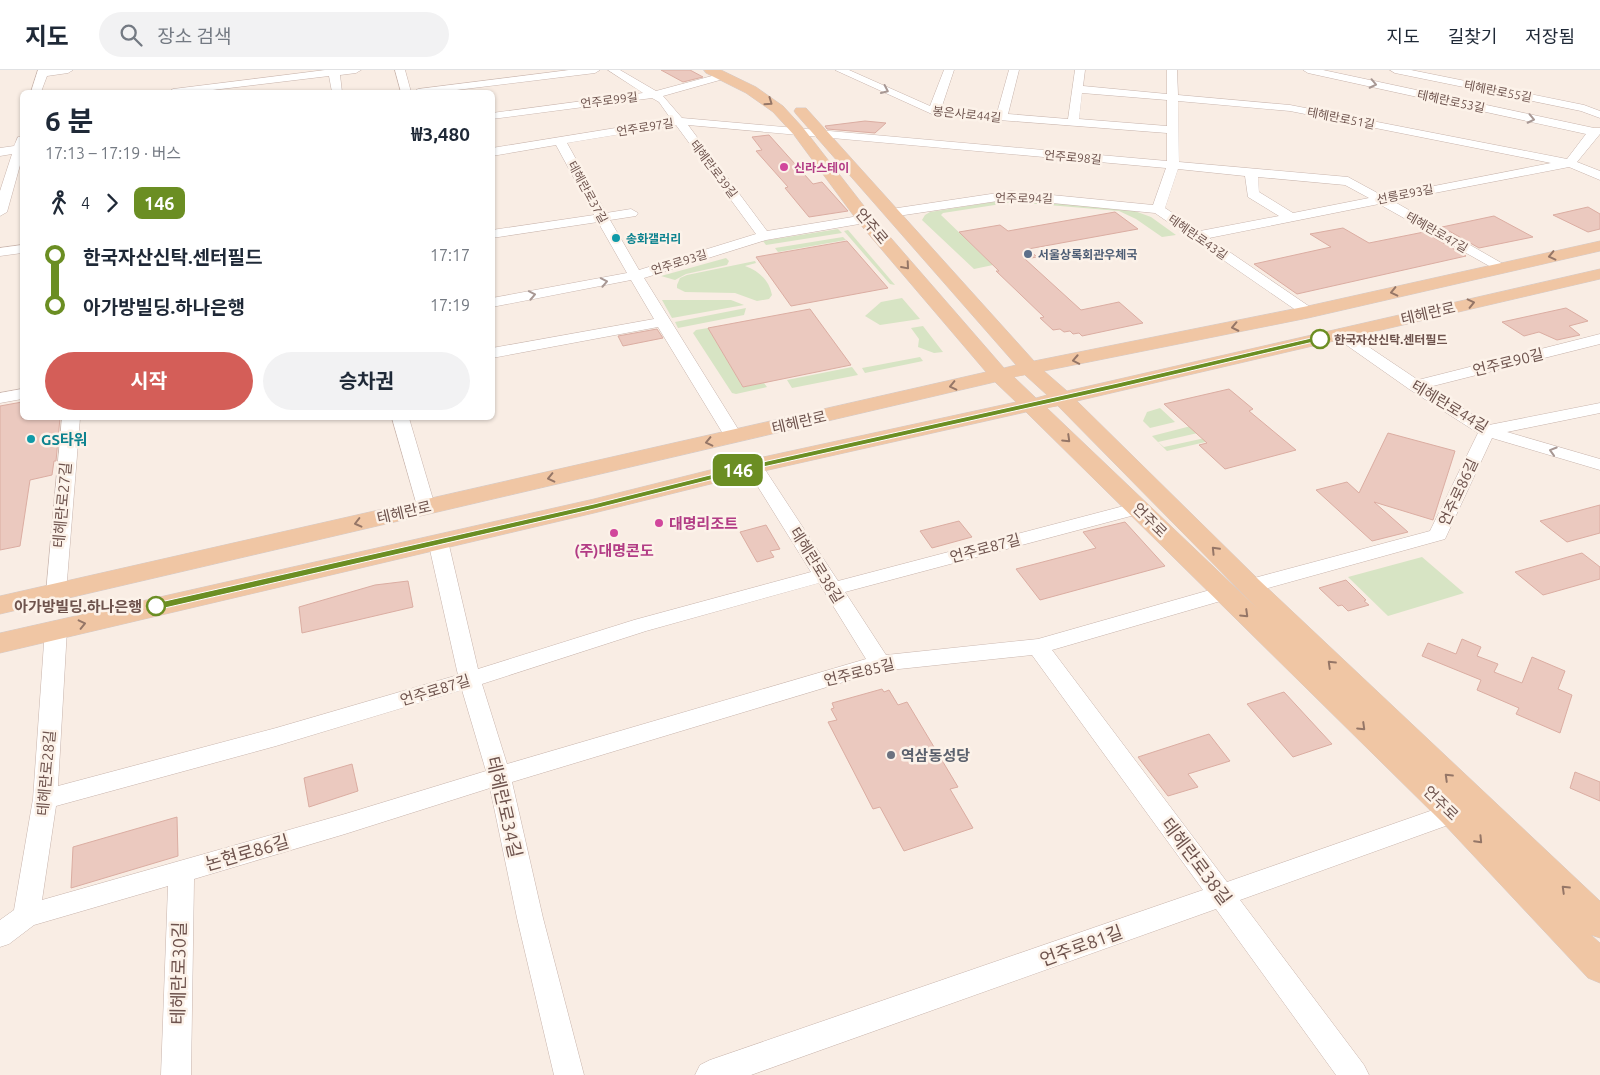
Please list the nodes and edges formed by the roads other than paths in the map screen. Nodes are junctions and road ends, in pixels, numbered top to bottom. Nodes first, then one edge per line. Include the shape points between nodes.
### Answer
1 (68, 70) edge
2 (356, 70) edge
3 (400, 70) edge
4 (595, 70) edge
5 (613, 70) edge
6 (840, 70) edge
7 (949, 70) edge
8 (1014, 70) edge
9 (1080, 70) edge
10 (1172, 70) edge
11 (1308, 70) edge
12 (1395, 70) edge
13 (1448, 70) edge
14 (332, 71) edge
15 (42, 72) edge
16 (722, 72) edge
17 (1438, 79) junction
18 (1076, 89) junction
19 (37, 90) edge
20 (188, 90) edge
21 (337, 90) edge
22 (405, 90) edge
23 (434, 90) edge
24 (657, 94) junction
25 (1422, 95) junction
26 (1173, 98) junction
27 (934, 112) junction
28 (1600, 115) edge
29 (495, 116) edge
30 (1002, 117) junction
31 (678, 121) junction
32 (1073, 122) junction
33 (1173, 130) junction
34 (1597, 131) edge
35 (799, 132) junction
36 (822, 134) junction
37 (559, 140) junction
38 (20, 147) edge
39 (495, 151) edge
40 (0, 152) edge
41 (20, 152) edge
42 (1570, 163) junction
43 (1173, 166) junction
44 (1250, 172) junction
45 (1600, 176) edge
46 (1348, 181) joint
47 (1379, 199) junction
48 (1158, 209) junction
49 (0, 212) edge
50 (631, 213) dead end
51 (891, 213) junction
52 (600, 216) junction
53 (1290, 217) junction
54 (865, 219) junction
55 (495, 234) edge
56 (764, 236) junction
57 (1197, 236) junction
58 (1600, 246) edge
59 (20, 249) edge
60 (0, 252) edge
61 (1500, 268) junction
62 (1600, 274) edge
63 (637, 275) junction
64 (495, 301) edge
65 (1308, 312) junction
66 (663, 322) junction
67 (1340, 334) junction
68 (1600, 338) edge
69 (495, 352) edge
70 (1029, 368) junction
71 (1000, 375) junction
72 (1415, 386) junction
73 (20, 394) edge
74 (0, 398) edge
75 (1062, 398) junction
76 (1032, 405) junction
77 (1600, 408) edge
78 (71, 420) edge
79 (401, 420) edge
80 (1487, 431) junction
81 (734, 436) junction
82 (1600, 465) edge
83 (754, 466) junction
84 (426, 506) junction
85 (1139, 508) junction
86 (438, 541) junction
87 (828, 582) junction
88 (1250, 586) junction
89 (56, 593) junction
90 (1224, 594) junction
91 (0, 605) edge
92 (56, 630) junction
93 (0, 642) edge
94 (1038, 647) junction
95 (880, 663) junction
96 (470, 680) junction
97 (499, 776) junction
98 (45, 799) junction
99 (1453, 814) junction
100 (181, 870) junction
101 (1222, 895) junction
102 (26, 916) junction
103 (1600, 923) edge
104 (0, 935) edge
105 (1600, 967) edge
106 (176, 1075) edge
107 (569, 1075) edge
108 (710, 1075) edge
109 (1354, 1075) edge

1 - 15 street
2 - 14 street
3 - 22 street
4 - 23 street
5 - 24 street, 테헤란로39길
6 -> 27 street, 봉은사로44길
7 - 27 street
8 - 30 street
9 - 18 street
10 - 26 street, 테헤란로43길
11 -> 25 street, 테헤란로53길
12 - 17 street, 테헤란로55길
13 - 17 street
14 - 20 street
14 - 21 street
15 - 19 street
16 - 24 street, 언주로99길
16 -> 35 main road, 언주로 via 778,109
16 - 36 main road, 언주로 via 771,87 796,106
17 - 25 street
17 - 28 street, 테헤란로55길 via 1584,108
18 - 26 street, 테헤란로51길
18 - 32 street
24 - 29 street, 언주로99길
24 - 31 street, 테헤란로39길
25 -> 34 street, 테헤란로53길
26 - 33 street, 테헤란로43길
26 - 42 street, 테헤란로51길 via 1290,108
27 - 30 street, 봉은사로44길
30 - 32 street, 봉은사로44길
31 - 35 street, 언주로97길
31 - 37 street, 언주로97길
31 - 56 street, 테헤란로39길
32 - 33 street, 봉은사로44길
33 - 43 street, 테헤란로43길
34 - 42 street
35 - 36 street, 언주로98길
35 - 54 main road, 언주로
36 - 43 street, 언주로98길
36 - 51 main road, 언주로
37 - 39 street, 언주로97길
37 - 52 street, 테헤란로37길
38 - 40 street
41 - 49 street
42 - 45 street, 테헤란로51길
42 - 47 street, 선릉로93길
43 - 44 street, 언주로98길
43 - 48 street, 테헤란로43길
44 - 46 street, 언주로98길
44 - 53 street via 1253,194
46 - 47 street, 테헤란로47길
47 - 53 street, 선릉로93길
47 - 61 street, 테헤란로47길
48 - 51 street, 언주로94길 via 1011,195
48 - 57 street, 테헤란로43길
50 - 52 street
51 - 70 main road, 언주로
52 - 55 street
52 - 63 street, 테헤란로37길
53 - 57 street, 선릉로93길
54 - 56 street, 언주로93길
54 -> 71 main road, 언주로
56 - 63 street, 언주로93길
57 - 65 street, 테헤란로43길
58 -> 61 main road, 테헤란로
59 - 60 street
61 -> 65 main road, 테헤란로
67 -> 62 main road, 테헤란로
64 -> 63 street, 언주로93길
63 - 66 street, 테헤란로37길
65 -> 70 main road, 테헤란로
66 - 69 street
66 - 81 street, 테헤란로37길
67 - 72 street, 테헤란로44길
67 - 75 main road, 테헤란로
68 - 72 street, 언주로90길
70 - 71 main road, 테헤란로
70 - 75 main road, 언주로
71 - 76 main road, 언주로
71 -> 81 main road, 테헤란로
72 - 80 street, 테헤란로44길
73 - 74 street
75 - 76 main road, 테헤란로
88 -> 75 main road, 언주로
76 - 83 main road, 테헤란로
76 -> 85 main road, 언주로
77 - 80 street
78 - 89 street, 테헤란로27길
79 - 84 street
82 -> 80 street, 테헤란로44길
80 - 88 street, 언주로86길 via 1438,535
81 -> 84 main road, 테헤란로
83 - 86 main road, 테헤란로
83 - 87 street, 테헤란로38길
84 -> 89 main road, 테헤란로
85 - 87 street, 언주로87길
85 - 90 main road, 언주로
92 -> 86 main road, 테헤란로
86 - 96 street, 테헤란로34길
87 - 95 street, 테헤란로38길
87 - 96 street, 언주로87길 via 641,625
103 -> 88 main road, 언주로
89 - 91 main road, 테헤란로
90 - 94 street, 언주로85길
90 -> 99 main road, 언주로
92 - 93 main road, 테헤란로
92 - 98 street, 테헤란로28길
94 - 95 street, 언주로85길
94 - 101 street, 테헤란로38길
95 - 97 street, 언주로85길
96 - 97 street, 테헤란로34길
96 - 98 street, 언주로87길 via 276,737
97 - 100 street, 논현로86길
97 - 107 street, 테헤란로34길
98 - 102 street, 테헤란로28길
99 - 101 street, 언주로81길
99 -> 105 main road, 언주로
100 - 102 street, 논현로86길
100 - 106 street, 테헤란로30길
101 - 108 street, 언주로81길
101 - 109 street, 테헤란로38길
102 - 104 street, 논현로86길

